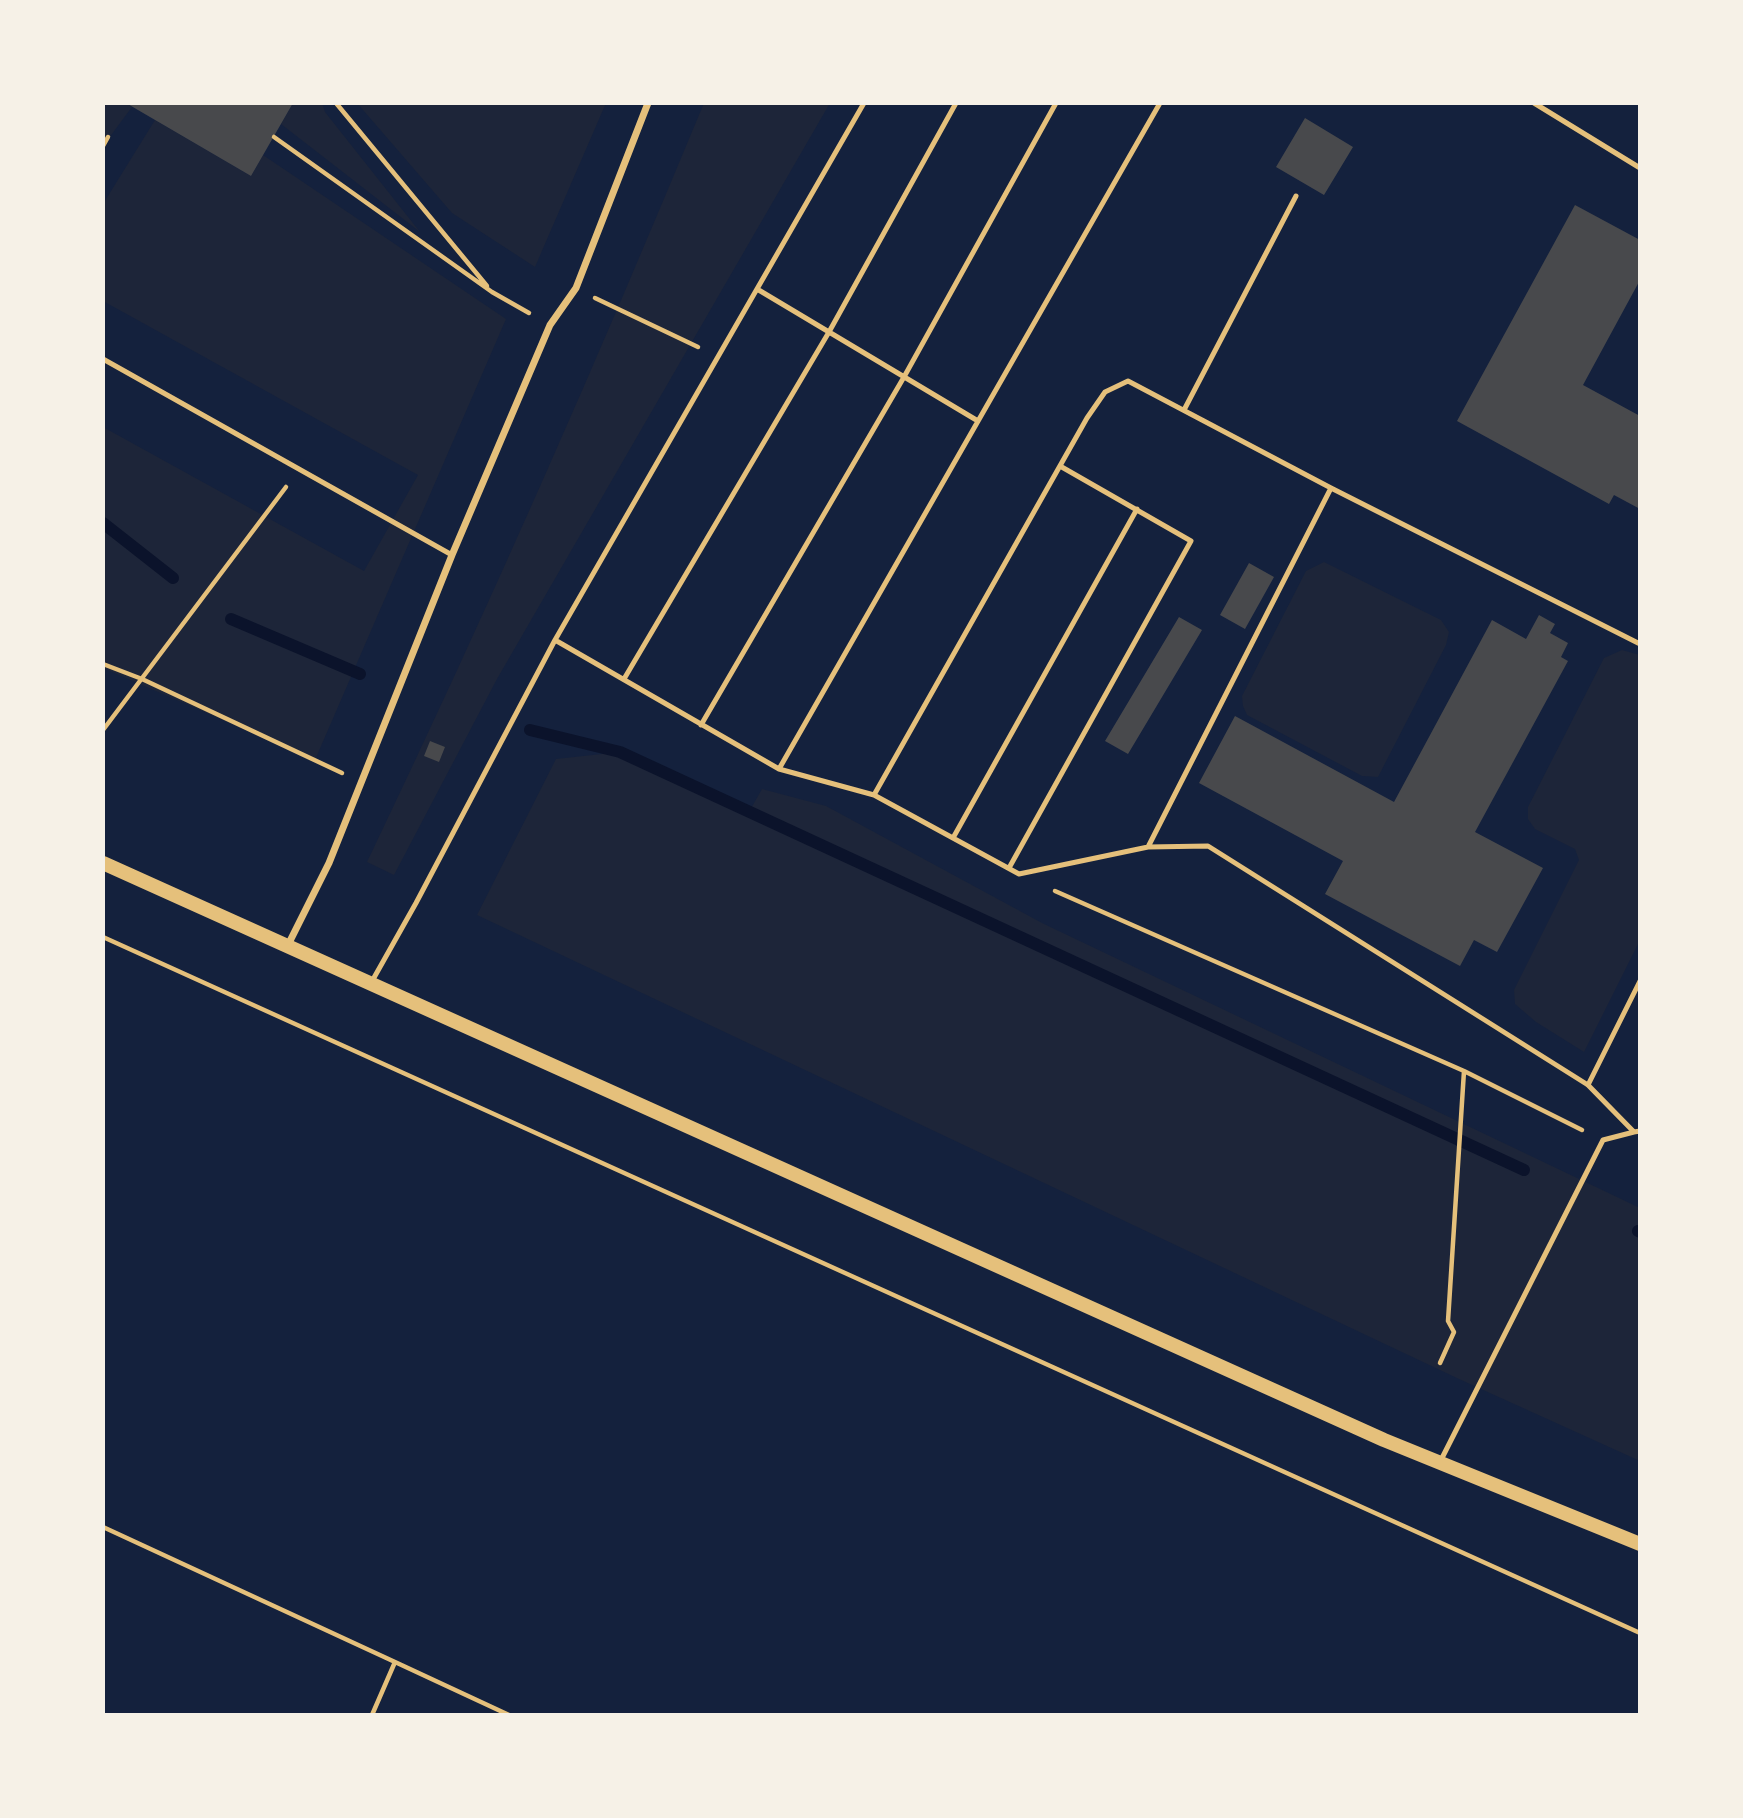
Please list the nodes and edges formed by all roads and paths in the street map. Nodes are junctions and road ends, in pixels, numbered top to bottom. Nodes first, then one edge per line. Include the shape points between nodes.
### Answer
1 (336, 103) edge
2 (648, 103) edge
3 (864, 103) edge
4 (956, 103) edge
5 (1056, 103) edge
6 (1160, 103) edge
7 (1534, 103) edge
8 (108, 137) dead end
9 (274, 137) dead end
10 (103, 146) edge
11 (1640, 168) edge
12 (1296, 197) dead end
13 (576, 288) junction
14 (757, 289) junction
15 (492, 292) junction
16 (550, 325) junction
17 (829, 332) junction
18 (718, 357) junction
19 (103, 359) edge
20 (904, 377) junction
21 (1184, 410) junction
22 (978, 421) junction
23 (1060, 466) junction
24 (299, 469) junction
25 (1331, 488) junction
26 (1137, 509) junction
27 (452, 555) junction
28 (555, 639) junction
29 (1640, 644) edge
30 (103, 664) edge
31 (142, 678) junction
32 (624, 679) junction
33 (701, 725) junction
34 (103, 730) edge
35 (779, 769) junction
36 (362, 782) junction
37 (874, 795) junction
38 (953, 838) junction
39 (1148, 847) junction
40 (103, 863) edge
41 (1009, 868) junction
42 (1020, 874) junction
43 (103, 937) edge
44 (288, 945) junction
45 (1640, 981) edge
46 (371, 983) junction
47 (1465, 1071) junction
48 (1588, 1084) junction
49 (1637, 1132) edge
50 (1603, 1140) junction
51 (1440, 1363) dead end
52 (1440, 1463) junction
53 (103, 1527) edge
54 (1640, 1544) edge
55 (1640, 1633) edge
56 (395, 1662) junction
57 (372, 1715) edge
58 (509, 1715) edge

1 - 15 path
2 - 13 street
3 - 14 lane
4 - 17 lane
5 - 20 lane
6 - 22 lane
7 - 11 lane
8 - 10 path
9 - 15 path
12 - 21 lane
13 - 16 street
13 - 18 path
14 - 17 lane
14 - 18 lane
15 - 16 path
16 - 27 street
17 - 20 lane
17 - 32 lane
18 - 28 lane
19 - 24 lane
20 - 22 lane
20 - 33 lane
21 - 23 lane via 1128,381 1105,392
21 - 25 lane
22 - 35 lane
23 - 26 lane
23 - 37 lane
24 - 27 lane
24 - 31 path
25 - 29 lane
25 - 39 lane
26 - 38 lane
26 - 41 lane via 1191,541
27 - 36 street
28 - 32 lane
28 - 46 lane
30 - 31 path
31 - 34 path
31 - 36 path
32 - 33 lane
33 - 35 lane
35 - 37 lane
36 - 44 street
37 - 38 lane
38 - 41 lane
39 - 42 lane
39 - 48 lane via 1208,846
40 - 44 main road
41 - 42 lane
42 - 47 path
43 - 55 path
44 - 46 main road
45 - 48 lane
46 - 52 main road
47 - 50 path
47 - 51 path via 1448,1321 1454,1332
48 - 49 lane
49 - 50 lane
50 - 52 lane
52 - 54 main road
53 - 56 path
56 - 57 path
56 - 58 path

